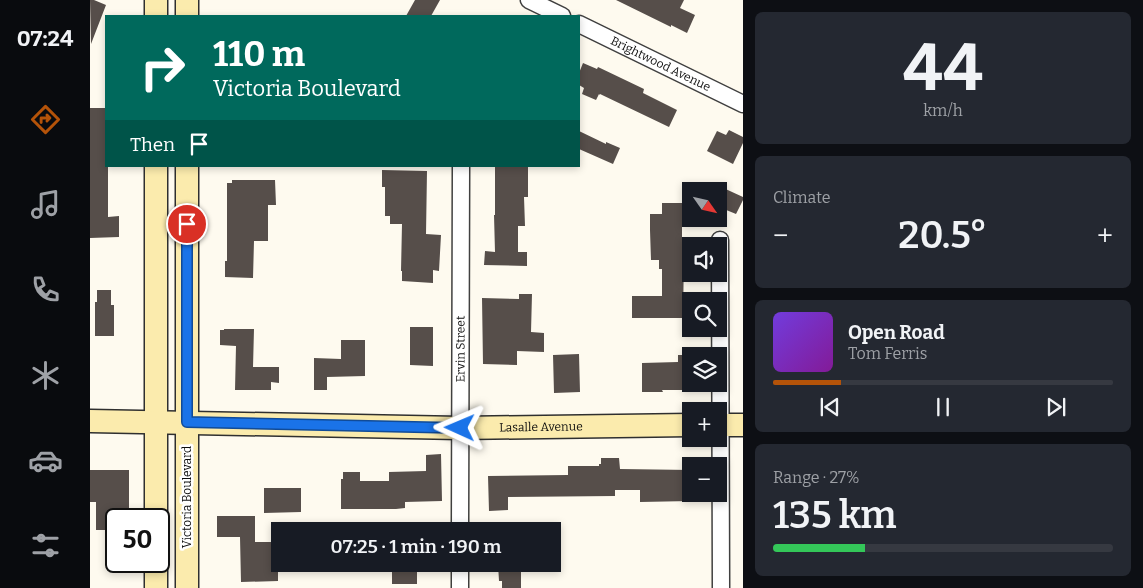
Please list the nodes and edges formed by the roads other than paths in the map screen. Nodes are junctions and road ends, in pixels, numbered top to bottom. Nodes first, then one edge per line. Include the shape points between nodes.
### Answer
1 (156, 0) edge
2 (187, 0) edge
3 (529, 0) edge
4 (156, 15) edge
5 (187, 15) edge
6 (560, 15) edge
7 (580, 24) edge
8 (743, 104) edge
9 (156, 167) edge
10 (187, 167) edge
11 (461, 167) edge
12 (720, 282) edge
13 (719, 402) edge
14 (90, 421) edge
15 (157, 421) junction
16 (187, 422) junction
17 (682, 425) edge
18 (727, 425) edge
19 (743, 425) edge
20 (460, 428) junction
21 (719, 447) edge
22 (156, 508) edge
23 (460, 522) edge
24 (460, 572) edge
25 (156, 573) edge
26 (156, 588) edge
27 (187, 588) edge
28 (460, 588) edge
29 (721, 588) edge

1 - 4 main road
2 - 5 main road
3 - 6 street
7 - 8 street, Brightwood Avenue
9 - 15 main road
10 - 16 main road, Victoria Boulevard
11 - 20 street, Ervin Street
12 - 13 street
14 - 15 main road, Lasalle Avenue
15 - 16 main road, Lasalle Avenue
15 - 22 main road
16 - 20 main road, Lasalle Avenue
16 - 27 main road, Victoria Boulevard
17 - 20 main road, Lasalle Avenue
18 - 19 main road
20 - 23 street, Ervin Street
21 - 29 street
24 - 28 street
25 - 26 main road

